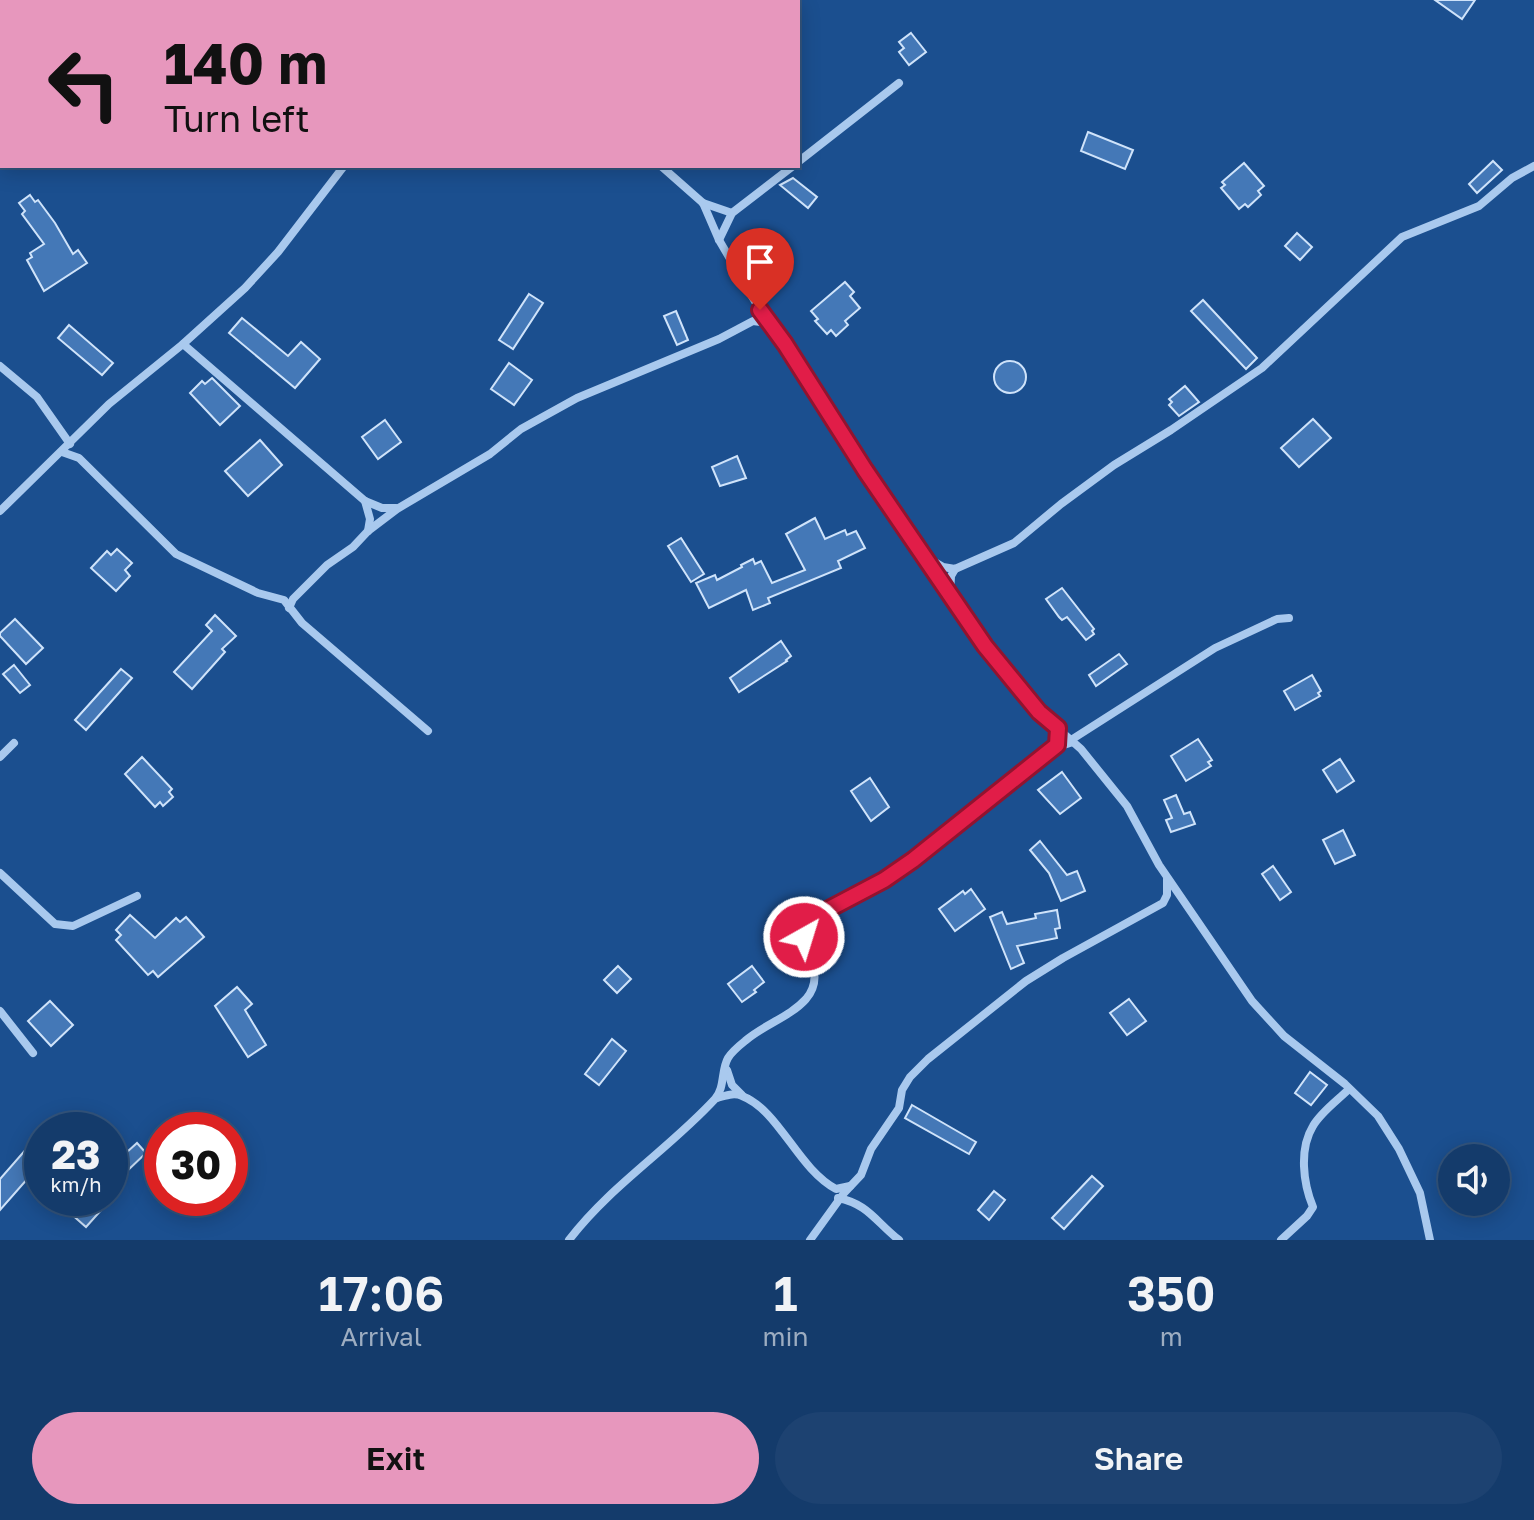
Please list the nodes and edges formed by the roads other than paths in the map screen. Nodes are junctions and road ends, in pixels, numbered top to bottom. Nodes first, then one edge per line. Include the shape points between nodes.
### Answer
1 (899, 83) dead end
2 (800, 160) edge
3 (1534, 166) edge
4 (342, 168) edge
5 (663, 168) edge
6 (790, 168) edge
7 (703, 203) junction
8 (732, 213) junction
9 (719, 240) junction
10 (760, 310) junction
11 (753, 321) junction
12 (769, 323) junction
13 (183, 344) junction
14 (0, 366) edge
15 (70, 444) junction
16 (62, 452) junction
17 (365, 501) junction
18 (397, 509) junction
19 (0, 511) edge
20 (368, 531) junction
21 (922, 554) junction
22 (955, 569) junction
23 (950, 595) junction
24 (289, 602) junction
25 (1289, 618) dead end
26 (1058, 728) junction
27 (428, 731) dead end
28 (1072, 741) junction
29 (14, 743) dead end
30 (1057, 745) junction
31 (0, 757) edge
32 (0, 873) edge
33 (1167, 876) junction
34 (137, 896) dead end
35 (1184, 900) junction
36 (1163, 903) junction
37 (0, 1011) edge
38 (33, 1053) dead end
39 (726, 1067) junction
40 (1349, 1089) junction
41 (743, 1096) junction
42 (716, 1098) junction
43 (850, 1186) junction
44 (836, 1189) junction
45 (838, 1200) junction
46 (569, 1240) edge
47 (810, 1240) edge
48 (899, 1240) edge
49 (1281, 1240) edge
50 (1430, 1240) edge

1 - 2 street
3 - 22 street via 1479,206 1402,237 1262,368 1114,465 1014,543
4 - 13 street via 278,252
5 - 7 street
6 - 8 street
7 - 8 street
7 - 9 street
8 - 9 street
9 - 10 street
10 - 11 street
10 - 12 street
11 - 12 street
11 - 18 street via 577,398
12 - 21 street
13 - 15 street via 109,404
13 - 17 street
14 - 15 street via 37,397
15 - 16 street
16 - 19 street
16 - 24 street via 79,458 176,554
17 - 18 street
17 - 20 street
18 - 20 street
20 - 24 street
21 - 22 street
21 - 23 street
22 - 23 street
23 - 26 street via 985,646
24 - 27 street via 302,623
25 - 28 street via 1215,648
26 - 28 street
26 - 30 street
28 - 30 street
28 - 33 street via 1127,806
29 - 31 street
30 - 39 street via 913,860 810,919 804,937 816,969 814,986 805,1000 745,1041
32 - 34 street via 55,924 73,926
33 - 35 street
33 - 36 street
35 - 36 street
35 - 40 street via 1252,1001 1284,1036
36 - 43 street via 1026,981 928,1059 902,1090 899,1108
37 - 38 street
39 - 41 street
39 - 42 street
40 - 49 street via 1313,1125 1304,1170 1313,1207
40 - 50 street via 1378,1116 1399,1149 1420,1193
41 - 42 street
41 - 44 street via 771,1120 821,1180
42 - 46 street
43 - 44 street
43 - 45 street
44 - 45 street
45 - 47 street
45 - 48 street via 865,1207

